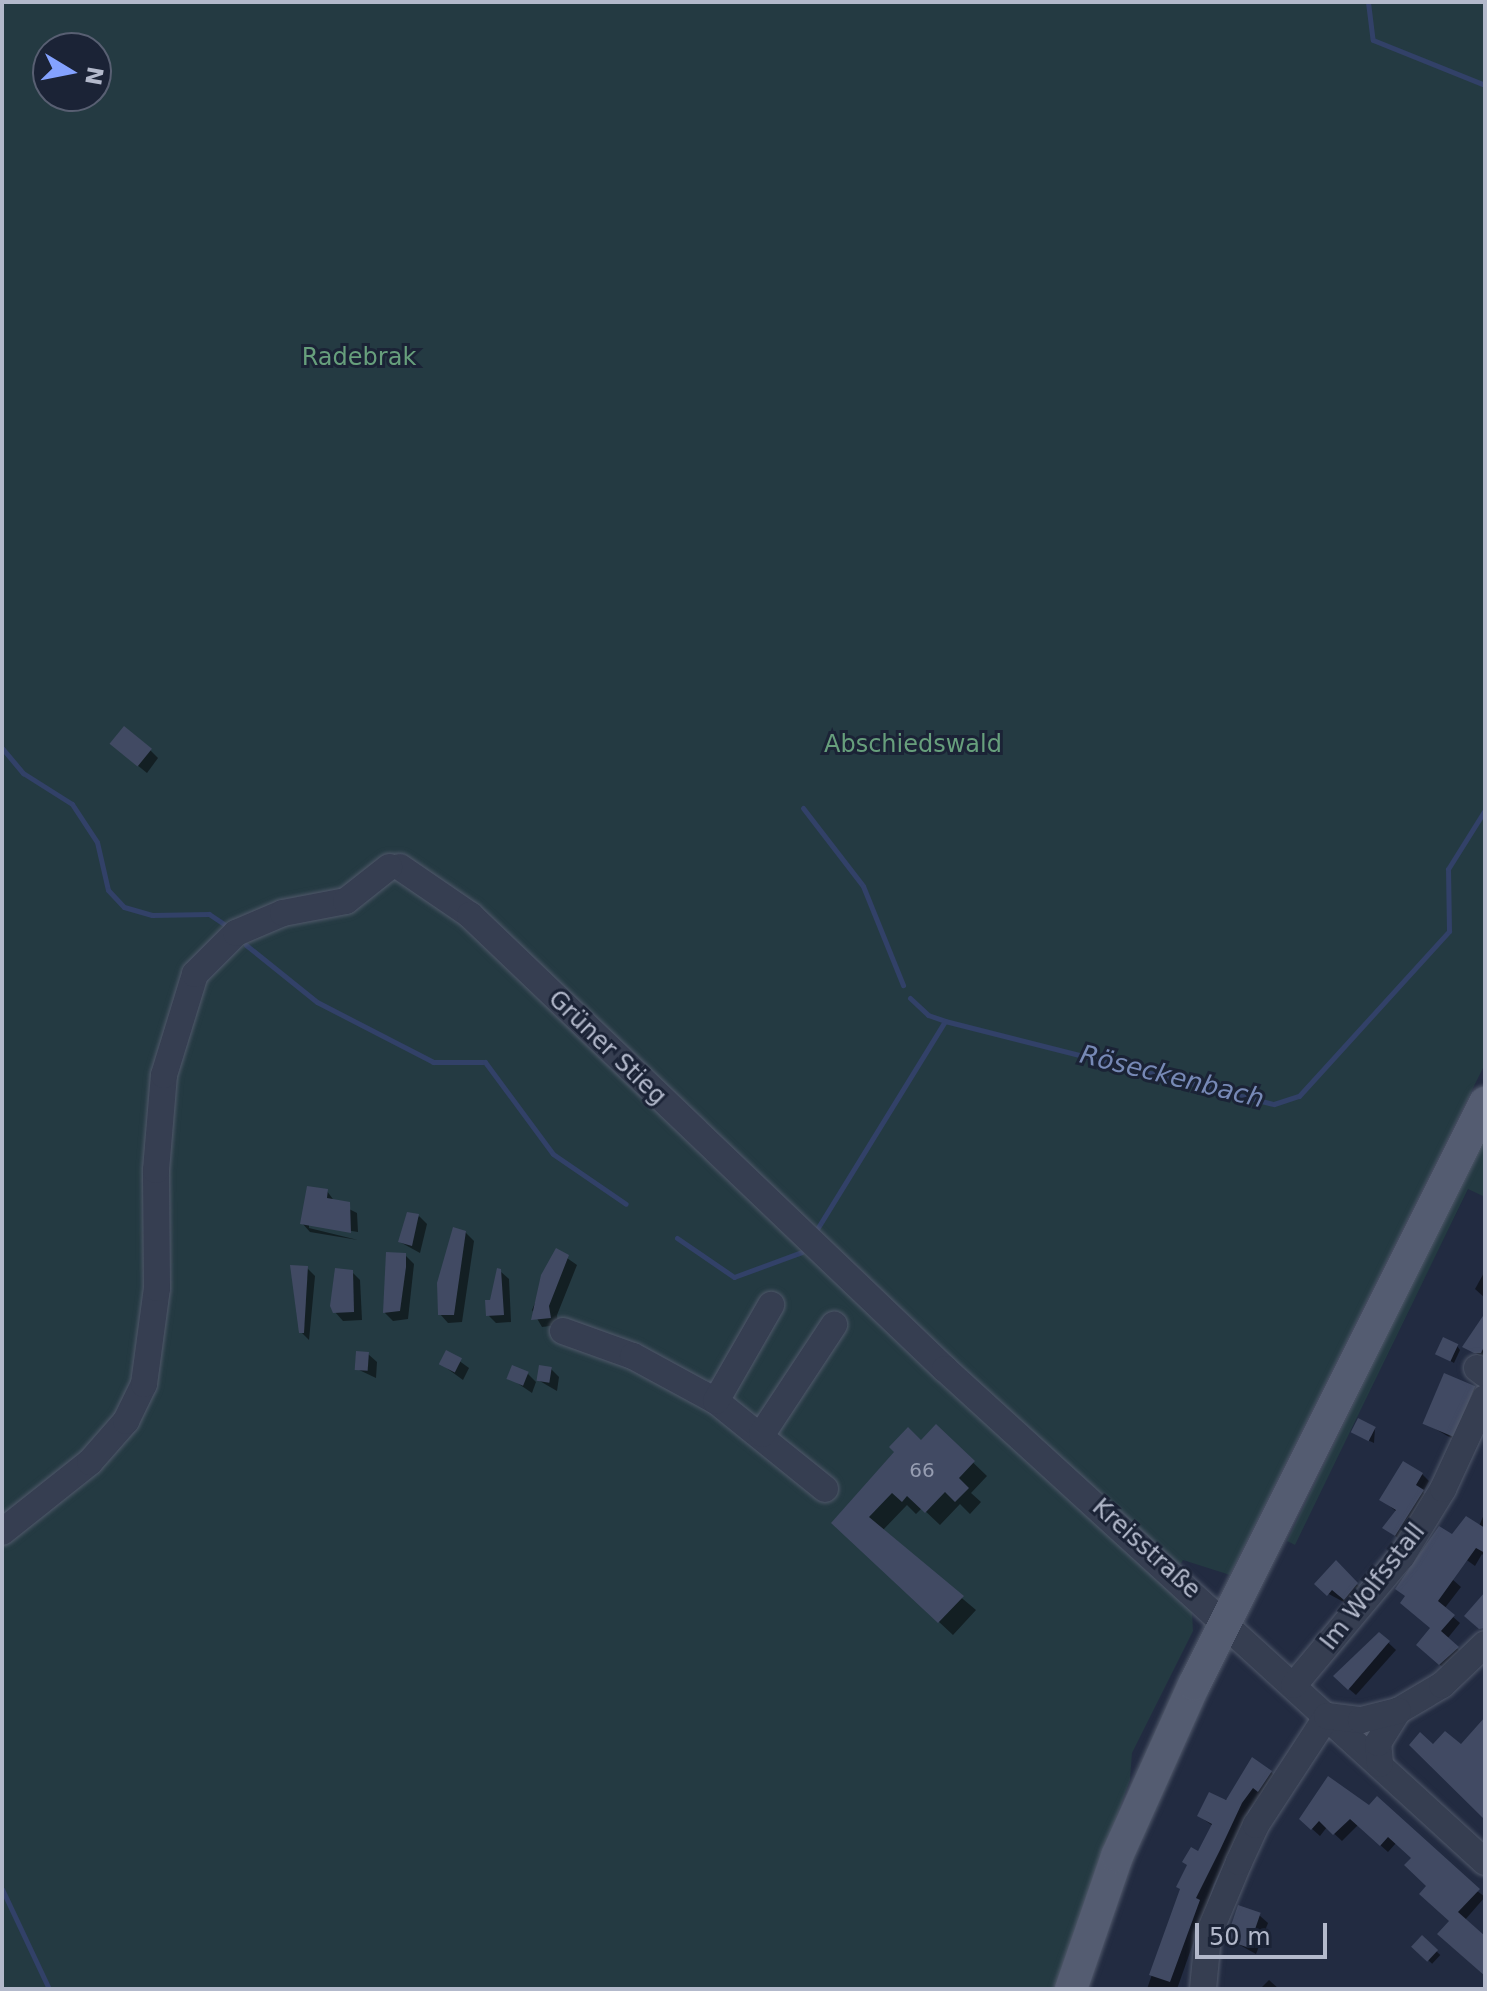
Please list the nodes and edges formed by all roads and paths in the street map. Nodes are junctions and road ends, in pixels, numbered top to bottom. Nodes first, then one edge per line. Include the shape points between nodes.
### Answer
1 (1485, 1103) edge
2 (806, 1239) joint
3 (771, 1305) dead end
4 (834, 1325) dead end
5 (563, 1331) dead end
6 (1485, 1398) edge
7 (716, 1401) junction
8 (762, 1434) junction
9 (825, 1489) dead end
10 (2, 1532) edge
11 (1226, 1622) junction
12 (1485, 1644) edge
13 (1294, 1685) junction
14 (1398, 1711) junction
15 (1327, 1716) junction
16 (1380, 1764) junction
17 (1485, 1862) edge
18 (1071, 1989) edge
19 (1203, 1989) edge

1 - 11 main road
2 - 10 street, Grüner Stieg via 470,915 394,867 346,901 283,913 236,933 195,974 164,1075 156,1170 157,1288 144,1384 126,1421 90,1462
2 - 11 street, Kreisstraße
3 - 7 street
4 - 8 street
5 - 7 street via 633,1356
6 - 13 street, Im Wolfsstall via 1443,1489 1402,1556
7 - 8 street
8 - 9 street
11 - 13 street, Kreisstraße
11 - 18 main road via 1117,1856
12 - 14 street via 1442,1685
13 - 15 street, Kreisstraße
14 - 15 street via 1361,1720
14 - 16 street via 1378,1743
15 - 16 street, Kreisstraße
15 - 19 street via 1256,1825 1208,1936
16 - 17 street, Kreisstraße

